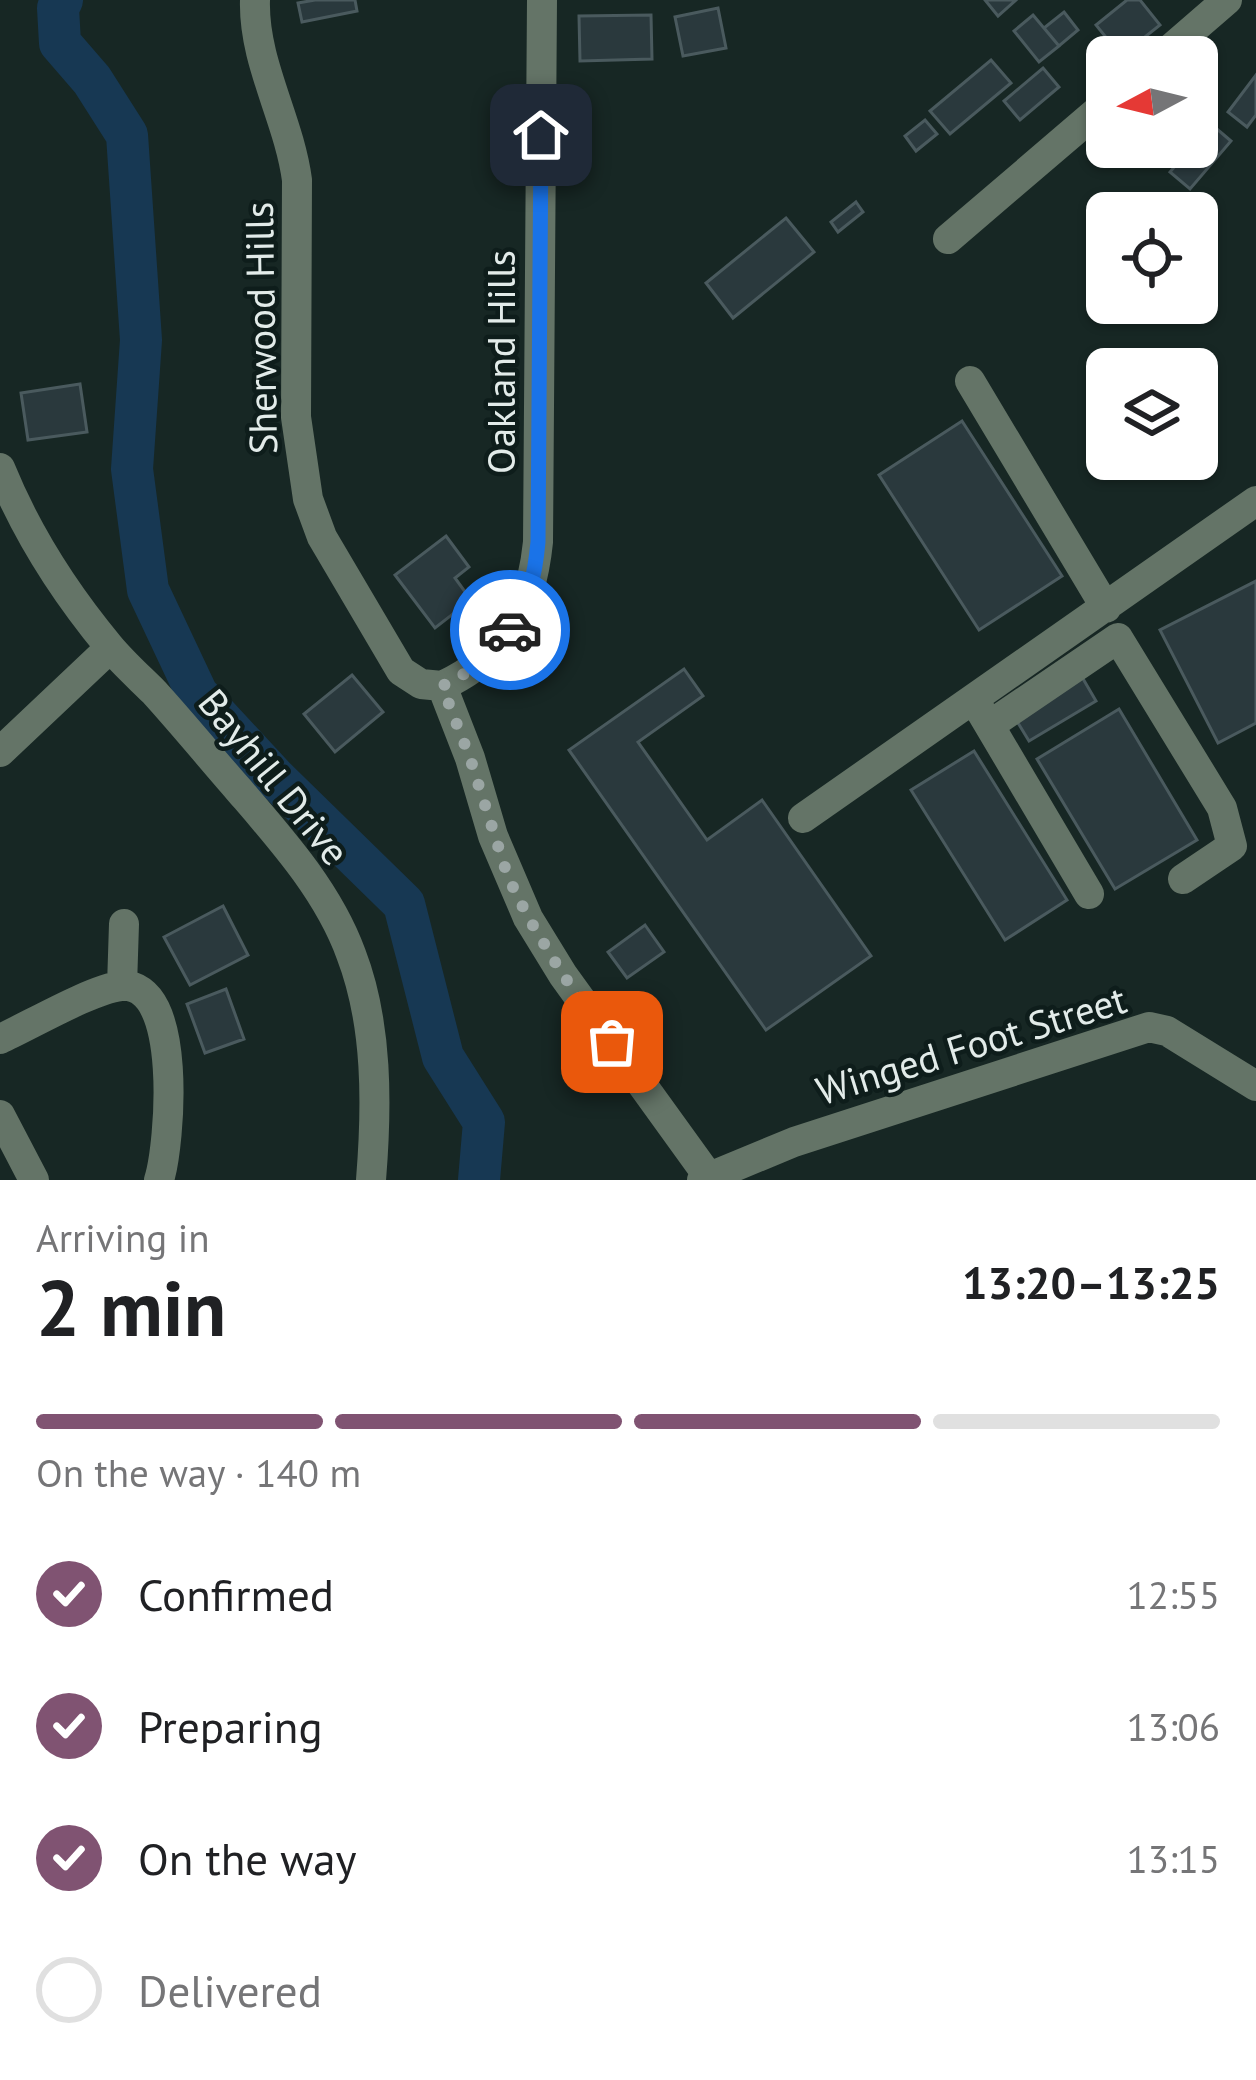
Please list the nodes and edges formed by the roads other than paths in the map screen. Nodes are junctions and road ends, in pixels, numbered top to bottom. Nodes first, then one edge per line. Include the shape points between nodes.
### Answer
1 (255, 0) edge
2 (542, 0) edge
3 (1227, 0) edge
4 (1185, 36) edge
5 (1086, 121) edge
6 (948, 238) dead end
7 (970, 381) dead end
8 (0, 468) edge
9 (1256, 501) edge
10 (1106, 608) junction
11 (110, 648) junction
12 (442, 686) junction
13 (982, 712) junction
14 (0, 752) edge
15 (803, 818) dead end
16 (1183, 879) dead end
17 (1089, 894) dead end
18 (124, 924) dead end
19 (122, 986) junction
20 (0, 1040) edge
21 (1256, 1086) edge
22 (0, 1115) edge
23 (707, 1179) edge
24 (34, 1180) edge
25 (159, 1180) edge
26 (370, 1180) edge

1 - 12 street, Sherwood Hills via 296,180 296,417 308,499 401,671
2 - 12 street, Oakland Hills via 535,576 503,641
3 - 4 street
5 - 6 street
7 - 10 street
8 - 11 street, Bayhill Drive via 44,553
9 - 10 street
10 - 13 street
11 - 14 street
11 - 26 street, Bayhill Drive via 266,822 332,910 364,998 372,1053
12 - 23 street via 528,917
13 - 15 street
13 - 16 street via 1118,638 1222,808 1232,846
13 - 17 street
18 - 19 street
19 - 20 street
19 - 25 street via 152,1002 165,1048 170,1116
21 - 23 street, Winged Foot Street via 1168,1031 1149,1028 794,1142
22 - 24 street

